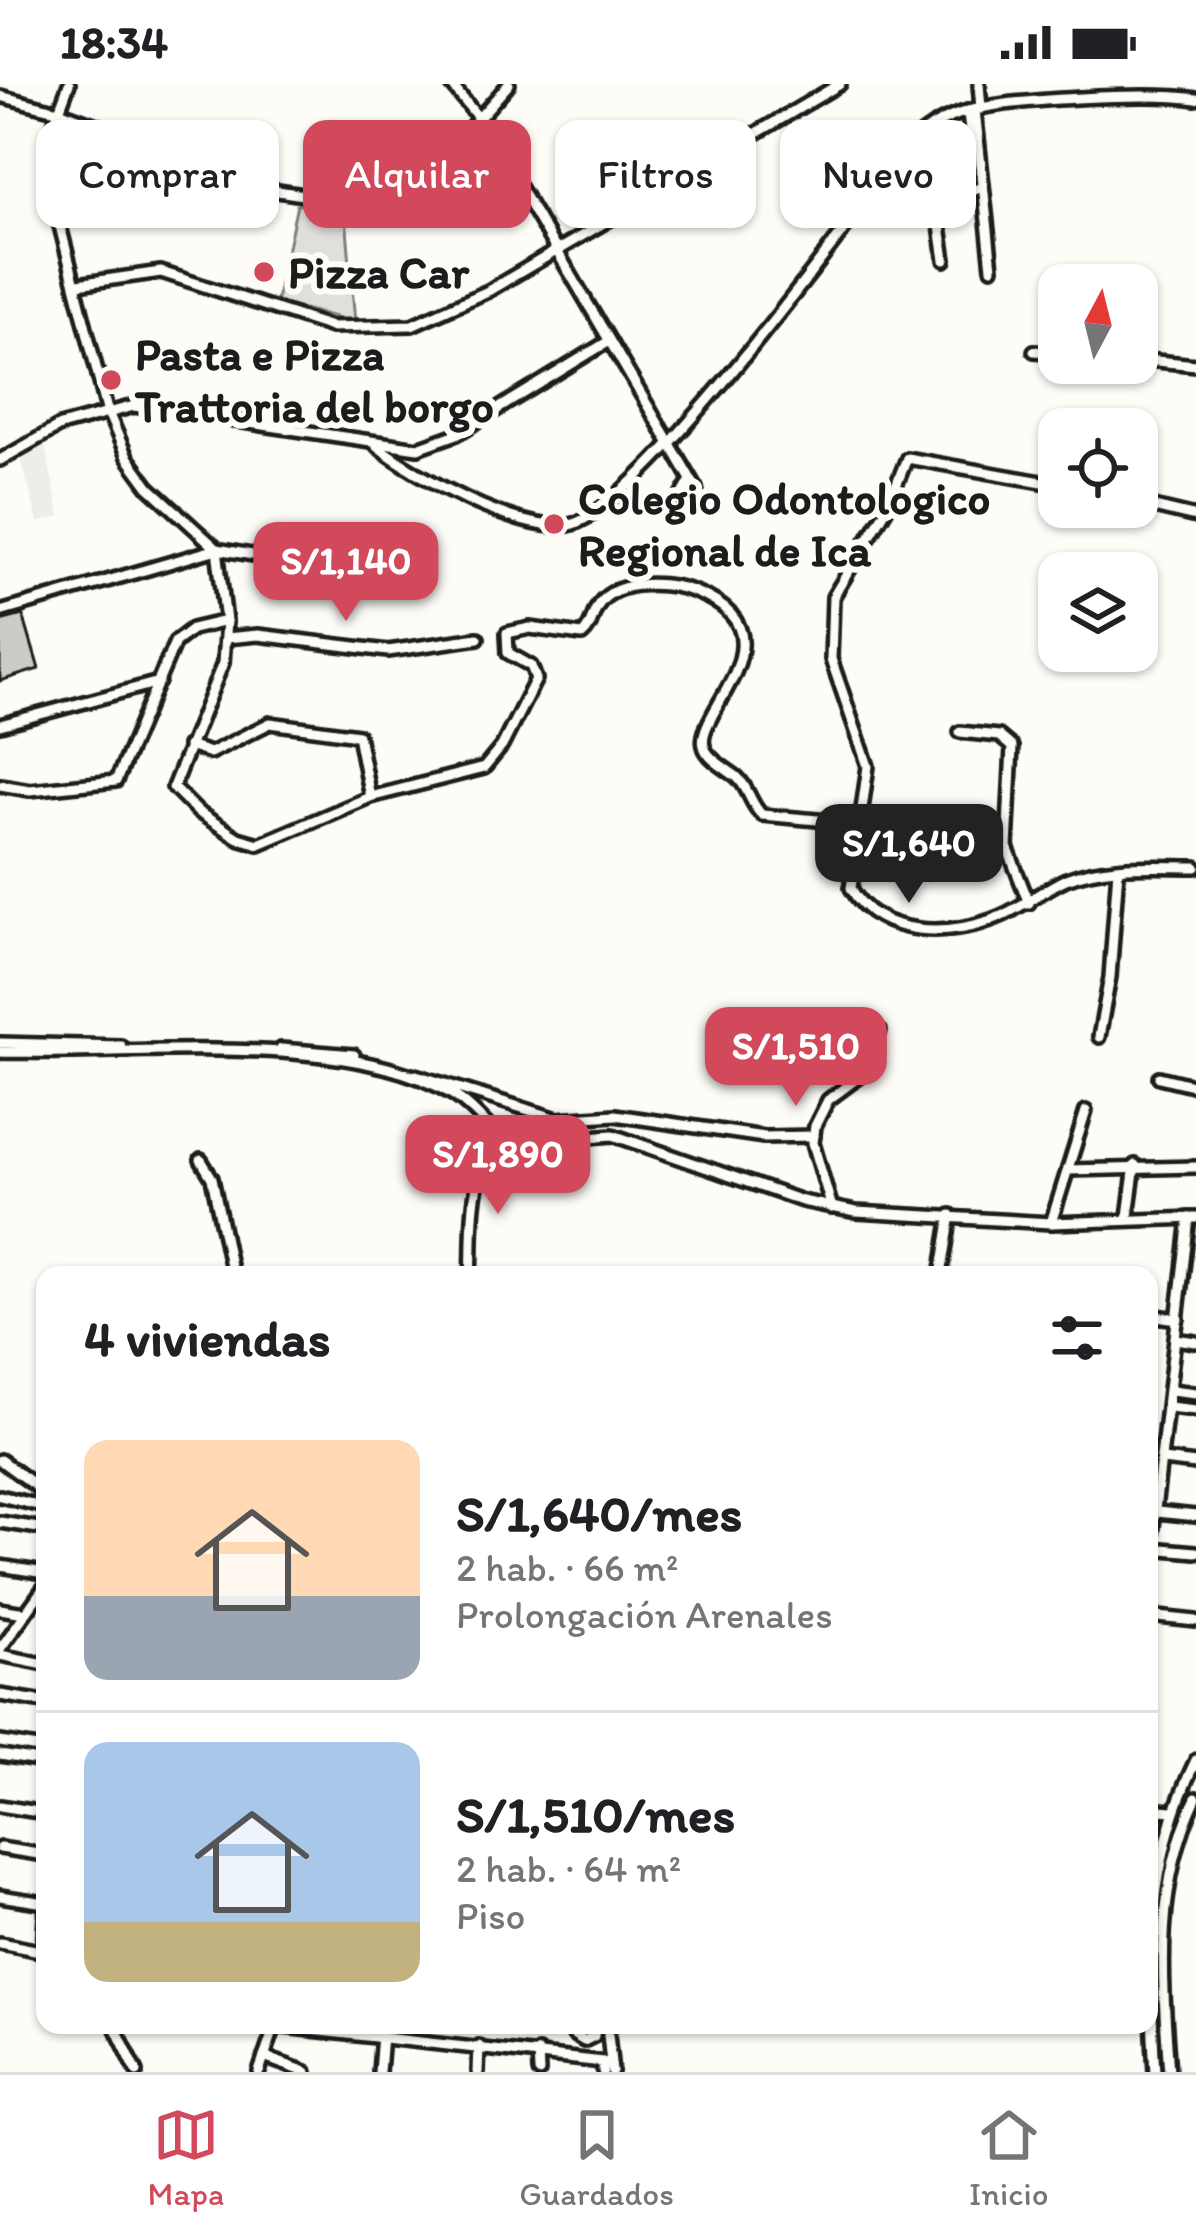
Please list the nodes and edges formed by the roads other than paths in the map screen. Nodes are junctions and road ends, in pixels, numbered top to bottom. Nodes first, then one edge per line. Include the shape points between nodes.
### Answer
1 (69, 84) edge
2 (451, 84) edge
3 (509, 84) edge
4 (840, 84) edge
5 (979, 84) edge
6 (0, 96) edge
7 (1196, 99) edge
8 (974, 110) junction
9 (59, 111) junction
10 (479, 120) edge
11 (481, 120) edge
12 (980, 188) junction
13 (303, 197) edge
14 (531, 207) edge
15 (555, 247) junction
16 (946, 260) dead end
17 (992, 268) dead end
18 (78, 284) junction
19 (609, 340) junction
20 (1034, 351) dead end
21 (1038, 351) edge
22 (1158, 360) edge
23 (1196, 365) edge
24 (107, 410) junction
25 (377, 446) junction
26 (670, 446) junction
27 (0, 460) edge
28 (692, 480) dead end
29 (1038, 482) edge
30 (1158, 508) edge
31 (1196, 517) edge
32 (217, 549) junction
33 (418, 583) dead end
34 (0, 611) edge
35 (226, 621) junction
36 (226, 638) junction
37 (478, 638) dead end
38 (159, 682) junction
39 (0, 725) edge
40 (960, 732) dead end
41 (188, 746) junction
42 (0, 785) edge
43 (370, 797) junction
44 (862, 824) junction
45 (1196, 867) edge
46 (1118, 869) junction
47 (1029, 903) junction
48 (880, 1031) dead end
49 (1100, 1037) dead end
50 (0, 1048) edge
51 (1159, 1077) dead end
52 (1196, 1086) edge
53 (1086, 1111) dead end
54 (814, 1136) junction
55 (506, 1144) junction
56 (201, 1160) dead end
57 (1135, 1165) junction
58 (1196, 1167) edge
59 (1068, 1170) junction
60 (832, 1208) junction
61 (951, 1215) junction
62 (1128, 1216) junction
63 (1193, 1218) edge
64 (1051, 1223) junction
65 (230, 1266) edge
66 (471, 1266) edge
67 (942, 1266) edge
68 (1183, 1275) junction
69 (1196, 1276) edge
70 (1158, 1316) edge
71 (1178, 1318) junction
72 (1175, 1340) junction
73 (1196, 1342) edge
74 (1171, 1390) junction
75 (1196, 1393) edge
76 (1169, 1407) junction
77 (1196, 1410) edge
78 (0, 1460) edge
79 (1162, 1460) junction
80 (1196, 1464) edge
81 (36, 1486) edge
82 (1158, 1495) edge
83 (0, 1496) edge
84 (36, 1505) edge
85 (1158, 1512) edge
86 (1196, 1516) edge
87 (0, 1522) edge
88 (36, 1527) edge
89 (1158, 1549) edge
90 (1196, 1552) edge
91 (0, 1566) edge
92 (36, 1572) edge
93 (36, 1599) edge
94 (0, 1609) edge
95 (26, 1613) junction
96 (1158, 1617) edge
97 (1196, 1622) edge
98 (0, 1652) edge
99 (36, 1662) edge
100 (0, 1695) edge
101 (36, 1701) edge
102 (0, 1742) edge
103 (36, 1748) edge
104 (0, 1755) edge
105 (1196, 1760) edge
106 (36, 1761) edge
107 (1196, 1798) edge
108 (0, 1807) edge
109 (1158, 1809) edge
110 (1172, 1811) junction
111 (36, 1812) edge
112 (0, 1848) edge
113 (36, 1854) edge
114 (1158, 1874) edge
115 (0, 1896) edge
116 (36, 1902) edge
117 (0, 1943) edge
118 (36, 1950) edge
119 (1166, 2029) junction
120 (1158, 2030) edge
121 (118, 2034) edge
122 (272, 2034) edge
123 (370, 2034) edge
124 (597, 2034) edge
125 (608, 2034) edge
126 (1152, 2034) edge
127 (382, 2035) junction
128 (479, 2046) junction
129 (609, 2048) junction
130 (538, 2052) junction
131 (264, 2057) junction
132 (137, 2072) edge
133 (259, 2072) edge
134 (306, 2072) edge
135 (379, 2072) edge
136 (478, 2072) edge
137 (539, 2072) edge
138 (607, 2072) edge
139 (1155, 2072) edge
140 (1169, 2072) edge

1 - 9 street
2 - 10 street
3 - 11 street
4 - 15 street
5 - 8 street
6 - 9 street
7 - 8 street
8 - 12 street
8 - 26 street via 929,129 904,152
9 - 13 street
9 - 18 street via 47,175
12 - 16 street via 963,193 940,226
12 - 17 street
14 - 15 street
15 - 18 street via 455,308 395,328 331,327 161,272
15 - 19 street
18 - 24 street
19 - 25 street via 442,440
19 - 26 street
20 - 21 street
22 - 23 street
24 - 25 street via 145,406
24 - 27 street via 50,430
24 - 32 street via 132,467
25 - 26 street via 455,491 557,526 590,515
26 - 28 street
29 - 44 street via 904,460 888,506 840,580 833,669 868,766
30 - 31 street
32 - 33 street
32 - 34 street
32 - 35 street
35 - 36 street
35 - 38 street via 179,636
36 - 37 street via 388,651
36 - 41 street
38 - 39 street
38 - 42 street via 116,781 30,790
40 - 47 street via 999,736 1012,747 1008,861
41 - 43 street via 210,753 275,723 358,735
41 - 43 street via 175,777 177,796 249,842
43 - 44 street via 490,764 536,680 531,666 508,653 507,633 582,635 608,596 668,584 710,598 737,626 738,668 704,736 708,753 771,819
44 - 47 street via 850,888 880,921 952,927
45 - 46 street
46 - 47 street via 1065,880
46 - 49 street
48 - 54 street via 859,1077 819,1112
50 - 54 street via 340,1051 558,1119 615,1115 764,1137
50 - 55 street via 353,1060 454,1095
51 - 52 street
53 - 59 street
54 - 60 street
55 - 60 street via 590,1133 626,1137
55 - 66 street via 493,1151 478,1181
56 - 65 street
57 - 58 street
57 - 59 street
57 - 62 street
59 - 64 street
60 - 61 street
61 - 64 street
61 - 67 street
62 - 63 street
62 - 64 street
63 - 68 street
68 - 69 street
68 - 71 street
70 - 71 street
71 - 72 street
72 - 73 street
72 - 74 street
74 - 75 street
74 - 76 street
76 - 77 street
76 - 79 street
78 - 81 street
79 - 80 street
79 - 82 street
83 - 84 street
85 - 86 street
87 - 88 street
89 - 90 street
91 - 92 street
93 - 95 street
94 - 95 street
95 - 98 street
96 - 97 street
98 - 99 street
100 - 101 street
102 - 103 street
104 - 106 street
105 - 110 street
107 - 119 street via 1178,1836 1162,1910
108 - 111 street
109 - 110 street
110 - 114 street
112 - 113 street
115 - 116 street
117 - 118 street
119 - 120 street
119 - 140 street
121 - 132 street
122 - 131 street
123 - 127 street
124 - 129 street
125 - 129 street
126 - 139 street
127 - 128 street
127 - 135 street
128 - 130 street
128 - 136 street
129 - 138 street
130 - 137 street
130 - 138 street via 603,2062
131 - 133 street
131 - 134 street

